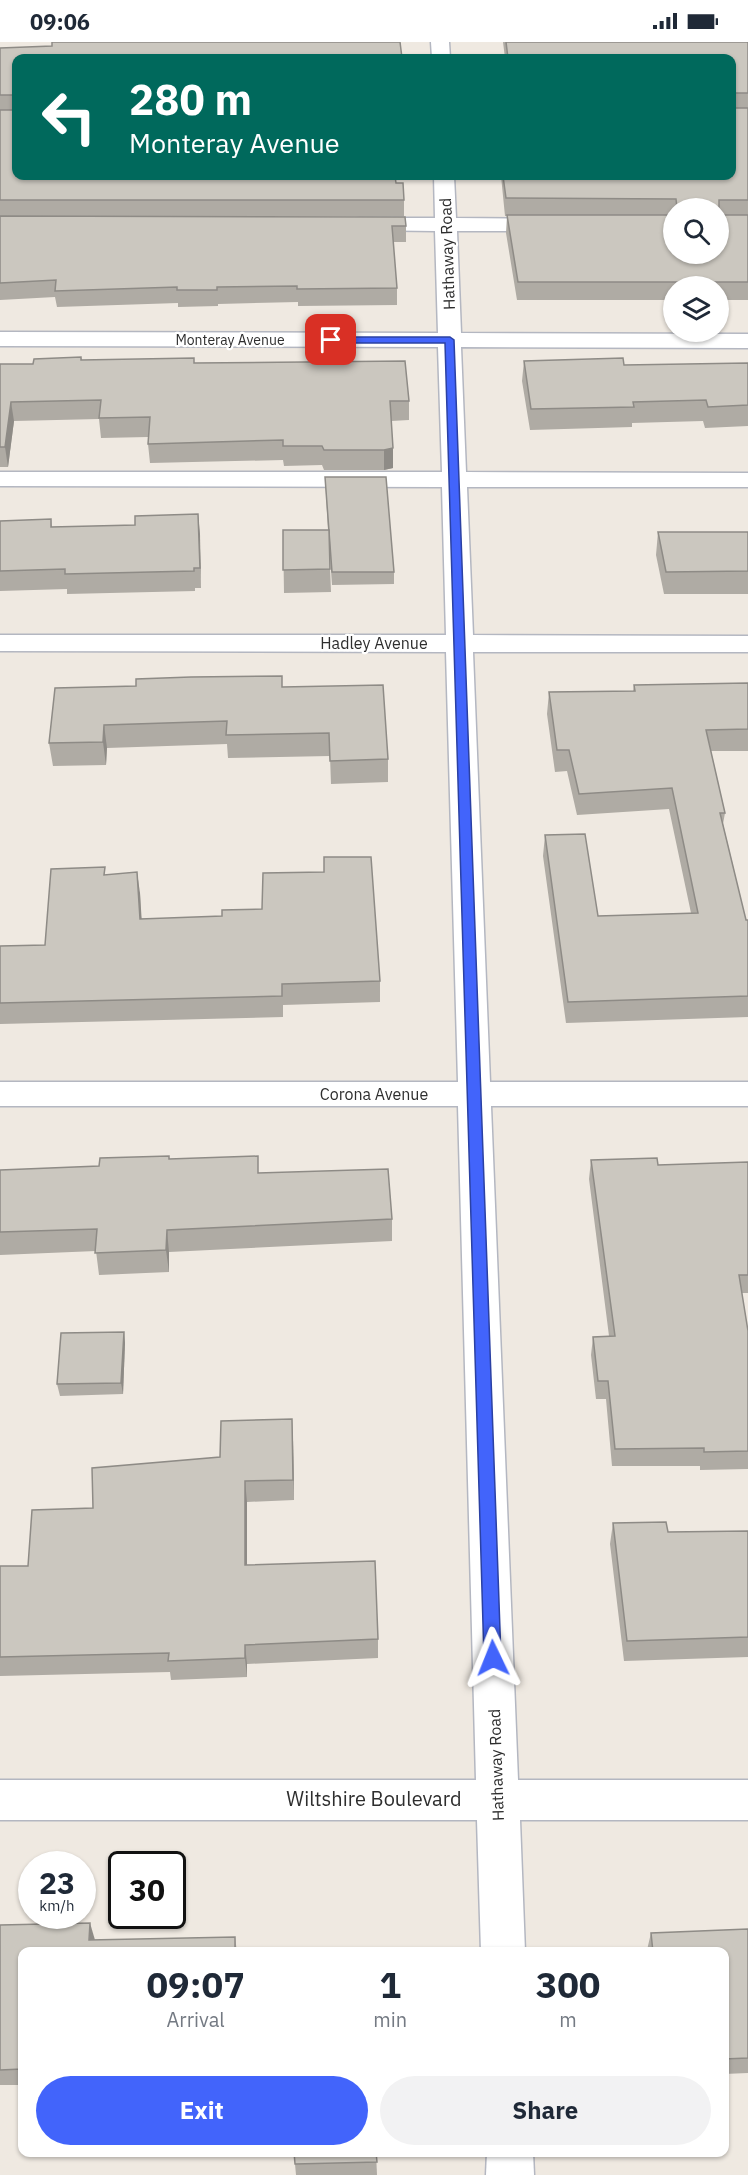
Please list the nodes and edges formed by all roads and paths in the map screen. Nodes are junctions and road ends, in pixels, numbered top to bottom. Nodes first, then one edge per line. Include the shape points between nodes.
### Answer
1 (444, 180) edge
2 (340, 224) edge
3 (446, 225) junction
4 (578, 225) edge
5 (0, 339) edge
6 (450, 340) junction
7 (748, 341) edge
8 (0, 479) edge
9 (454, 479) junction
10 (748, 480) edge
11 (0, 643) edge
12 (458, 643) junction
13 (748, 644) edge
14 (0, 1094) edge
15 (473, 1094) junction
16 (748, 1094) edge
17 (498, 1799) junction
18 (0, 1800) edge
19 (748, 1800) edge
20 (503, 1947) edge
21 (510, 2157) edge
22 (510, 2175) edge

1 - 3 street, Hathaway Road
2 - 3 street
3 - 4 street
3 - 6 street, Hathaway Road
5 - 6 street, Monteray Avenue
6 - 7 street, Monteray Avenue
6 - 9 street, Hathaway Road
8 - 9 street
9 - 10 street
9 - 12 street, Hathaway Road
11 - 12 street, Hadley Avenue
12 - 13 street, Hadley Avenue
12 - 15 street, Hathaway Road
14 - 15 street, Corona Avenue
15 - 16 street, Corona Avenue
15 - 17 street, Hathaway Road
17 - 18 street, Wiltshire Boulevard
17 - 19 street, Wiltshire Boulevard
17 - 20 street, Hathaway Road
21 - 22 street

